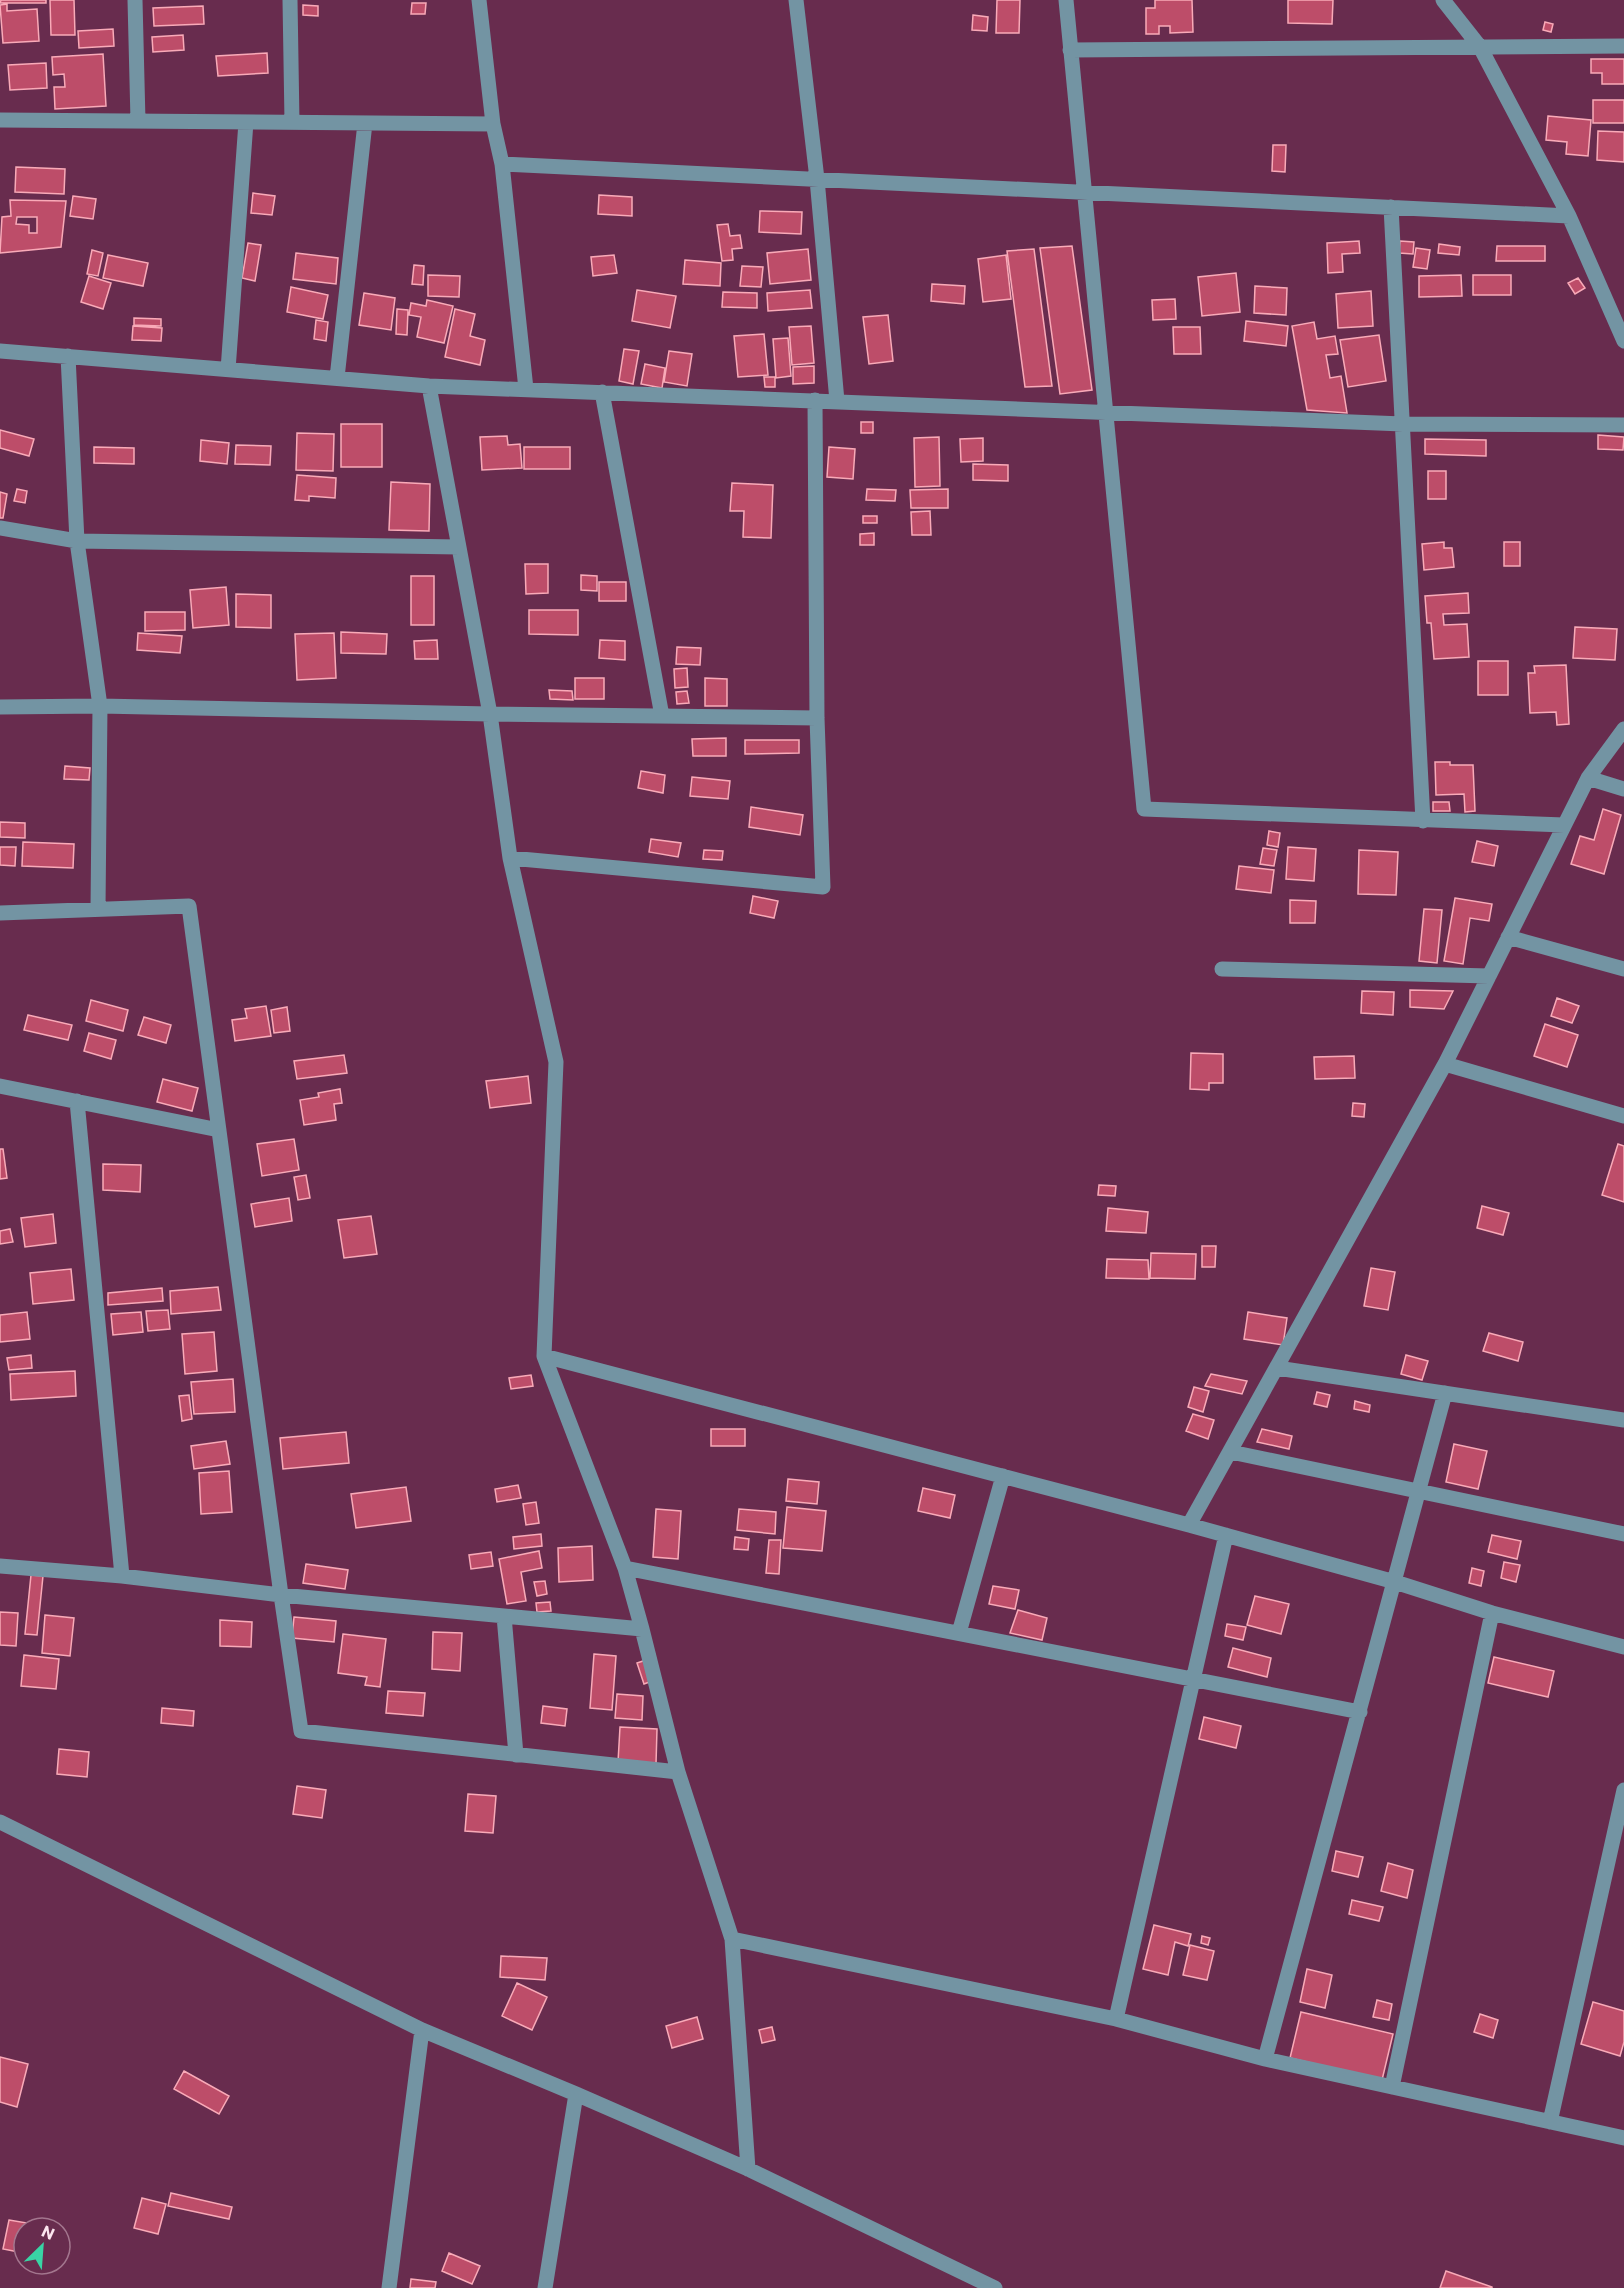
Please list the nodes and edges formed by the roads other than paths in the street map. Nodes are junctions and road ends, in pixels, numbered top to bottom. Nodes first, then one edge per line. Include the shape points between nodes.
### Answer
1 (135, 0) edge
2 (290, 0) edge
3 (479, 0) edge
4 (796, 0) edge
5 (1066, 0) edge
6 (1443, 0) edge
7 (1624, 46) edge
8 (1480, 47) junction
9 (1070, 50) junction
10 (0, 120) edge
11 (138, 121) junction
12 (246, 122) junction
13 (292, 122) junction
14 (365, 123) junction
15 (493, 124) junction
16 (502, 164) junction
17 (817, 179) junction
18 (1084, 193) junction
19 (1391, 207) junction
20 (1569, 216) junction
21 (1624, 341) edge
22 (0, 351) edge
23 (68, 356) junction
24 (228, 370) junction
25 (337, 378) junction
26 (429, 386) junction
27 (526, 389) junction
28 (602, 392) junction
29 (815, 400) junction
30 (837, 401) junction
31 (1106, 413) junction
32 (1403, 424) junction
33 (1624, 425) edge
34 (0, 528) edge
35 (77, 542) junction
36 (459, 547) junction
37 (100, 706) junction
38 (0, 707) edge
39 (490, 714) junction
40 (662, 716) junction
41 (817, 718) junction
42 (1624, 729) edge
43 (1588, 778) junction
44 (1624, 789) edge
45 (1423, 820) junction
46 (1564, 825) junction
47 (510, 858) junction
48 (99, 909) junction
49 (0, 913) edge
50 (1508, 937) junction
51 (1222, 969) dead end
52 (1624, 969) edge
53 (1489, 976) junction
54 (1445, 1064) junction
55 (0, 1086) edge
56 (77, 1101) junction
57 (1624, 1116) edge
58 (219, 1130) junction
59 (544, 1356) junction
60 (1277, 1368) junction
61 (1445, 1393) junction
62 (1624, 1420) edge
63 (1231, 1452) junction
64 (1003, 1476) junction
65 (1419, 1491) junction
66 (1189, 1525) junction
67 (1624, 1534) edge
68 (1226, 1535) junction
69 (0, 1566) edge
70 (624, 1568) junction
71 (122, 1576) junction
72 (1395, 1582) junction
73 (281, 1595) junction
74 (1492, 1613) junction
75 (504, 1616) junction
76 (642, 1629) junction
77 (958, 1633) junction
78 (1624, 1647) edge
79 (1194, 1678) junction
80 (1360, 1712) junction
81 (516, 1755) junction
82 (678, 1772) junction
83 (1624, 1790) edge
84 (0, 1822) edge
85 (732, 1939) junction
86 (1116, 2019) junction
87 (422, 2030) junction
88 (1265, 2059) junction
89 (1392, 2087) junction
90 (576, 2094) junction
91 (1550, 2122) junction
92 (1624, 2138) edge
93 (748, 2169) junction
94 (389, 2288) edge
95 (545, 2288) edge
96 (995, 2288) edge

1 - 11 street
2 - 13 street
3 - 15 street
4 - 17 street
5 - 9 street
6 - 8 street
7 - 8 street
8 - 9 street
8 - 20 street
9 - 18 street
10 - 11 street
11 - 12 street
12 - 13 street
12 - 24 street
13 - 14 street
14 - 15 street
14 - 25 street
15 - 16 street
16 - 17 street
16 - 27 street
17 - 18 street
17 - 30 street
18 - 19 street
18 - 31 street
19 - 20 street
19 - 32 street
20 - 21 street
22 - 23 street
23 - 24 street
23 - 35 street
24 - 25 street
25 - 26 street
26 - 27 street
26 - 36 street
27 - 28 street
28 - 29 street
28 - 40 street
29 - 30 street
29 - 41 street
30 - 31 street
31 - 32 street
31 - 45 street via 1144,809
32 - 33 street
32 - 45 street
34 - 35 street
35 - 36 street
35 - 37 street
36 - 39 street
37 - 38 street
37 - 39 street
37 - 48 street
39 - 40 street
39 - 47 street
40 - 41 street
41 - 47 street via 823,886
42 - 43 street
43 - 44 street
43 - 46 street
45 - 46 street
46 - 50 street
47 - 59 street via 556,1062
48 - 49 street
48 - 58 street via 189,906
50 - 52 street
50 - 53 street
51 - 53 street
53 - 54 street
54 - 57 street
54 - 60 street
55 - 56 street
56 - 58 street
56 - 71 street
58 - 73 street
59 - 64 street
59 - 70 street
60 - 61 street
60 - 63 street
61 - 62 street
61 - 65 street
63 - 65 street
63 - 66 street
64 - 66 street
64 - 77 street
65 - 67 street
65 - 72 street
66 - 68 street
68 - 72 street
68 - 79 street
69 - 71 street
70 - 76 street
70 - 77 street
71 - 73 street
72 - 74 street
72 - 80 street
73 - 75 street
73 - 81 street via 301,1731
74 - 78 street
74 - 89 street
75 - 76 street
75 - 81 street
76 - 82 street
77 - 79 street
79 - 80 street
79 - 86 street
80 - 88 street
81 - 82 street
82 - 85 street
83 - 91 street
84 - 87 street
85 - 86 street
85 - 93 street
86 - 88 street
87 - 90 street
87 - 94 street
88 - 89 street
89 - 91 street
90 - 93 street
90 - 95 street
91 - 92 street
93 - 96 street

